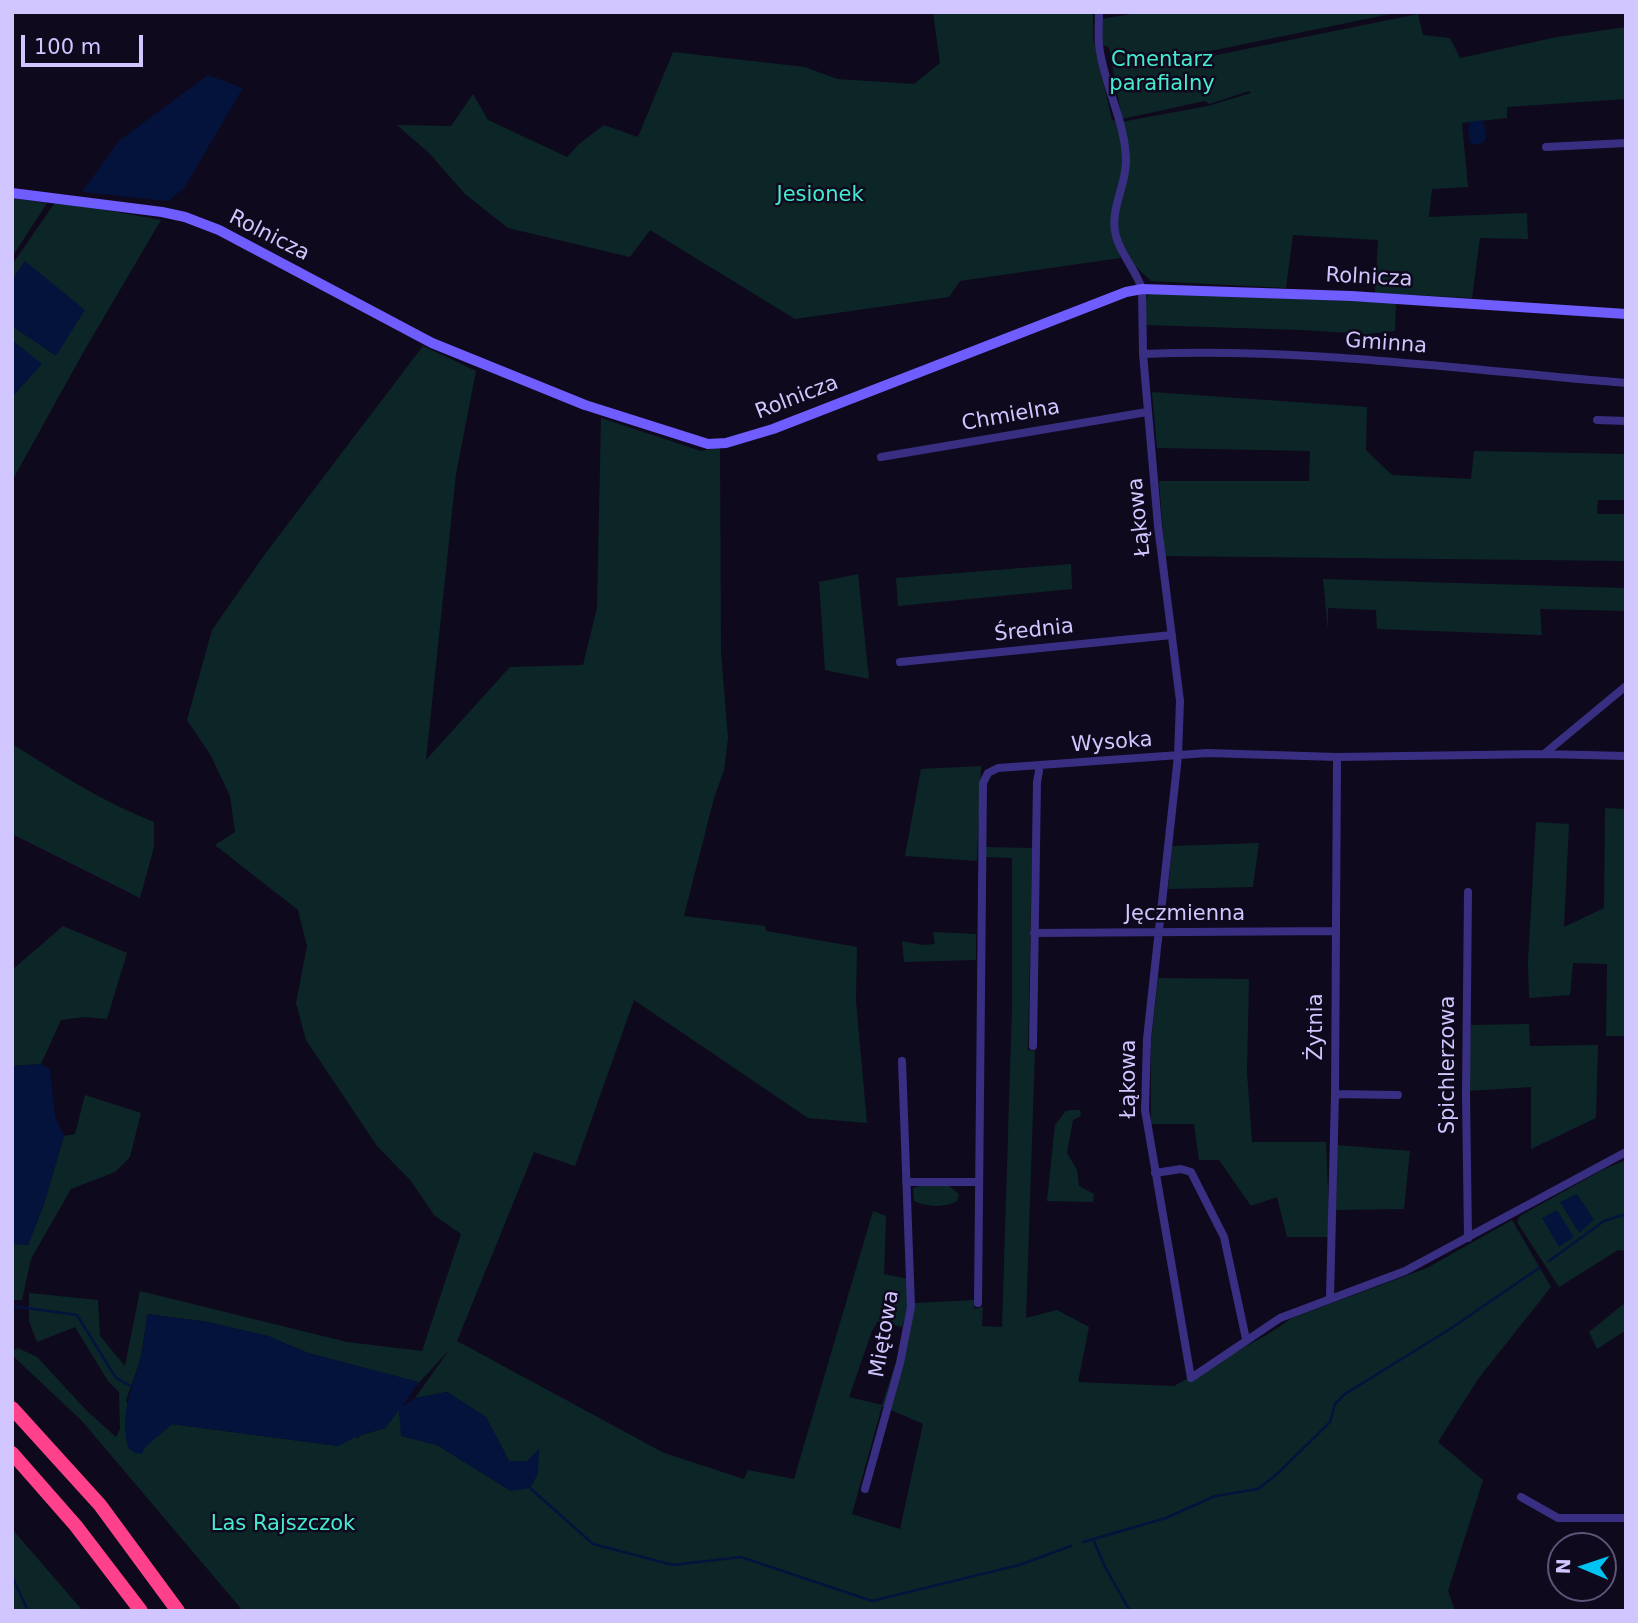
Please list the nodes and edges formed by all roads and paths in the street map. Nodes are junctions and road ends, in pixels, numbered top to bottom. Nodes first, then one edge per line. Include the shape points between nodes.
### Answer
1 (1098, 12) edge
2 (1626, 143) edge
3 (1546, 147) dead end
4 (12, 193) edge
5 (1142, 289) junction
6 (1626, 314) edge
7 (1143, 354) junction
8 (1626, 383) edge
9 (1147, 412) junction
10 (1597, 420) dead end
11 (1626, 421) edge
12 (881, 457) dead end
13 (1172, 635) junction
14 (900, 662) dead end
15 (1626, 686) edge
16 (1544, 754) junction
17 (1178, 756) junction
18 (1626, 756) edge
19 (1337, 757) junction
20 (1040, 765) junction
21 (1468, 892) dead end
22 (1335, 931) junction
23 (1034, 933) junction
24 (1158, 933) junction
25 (1033, 1046) dead end
26 (902, 1061) dead end
27 (1335, 1094) junction
28 (1398, 1095) dead end
29 (1626, 1152) edge
30 (1155, 1173) junction
31 (906, 1181) junction
32 (979, 1182) junction
33 (1468, 1238) junction
34 (1330, 1297) junction
35 (978, 1303) dead end
36 (1245, 1339) junction
37 (14, 1410) edge
38 (12, 1453) edge
39 (865, 1489) dead end
40 (1521, 1497) dead end
41 (1626, 1518) edge
42 (141, 1611) edge
43 (178, 1611) edge

1 - 5 street via 1099,46 1126,160 1115,233
2 - 3 street
4 - 5 street, Rolnicza via 185,217 219,230 432,342 585,405 713,444 772,429
5 - 6 street, Rolnicza via 1351,296
5 - 7 street, Łąkowa
7 - 8 street, Gminna via 1343,358
7 - 9 street, Łąkowa
9 - 12 street, Chmielna
9 - 13 street, Łąkowa
10 - 11 street
13 - 14 street, Średnia
13 - 17 street, Łąkowa via 1180,701
15 - 16 street
16 - 18 street, Wysoka
16 - 19 street, Wysoka
17 - 19 street, Wysoka
17 - 20 street, Wysoka
17 - 24 street, Łąkowa
19 - 22 street, Żytnia
20 - 23 street
20 - 32 street, Wysoka via 998,768 988,773 983,783
21 - 33 street, Spichlerzowa
22 - 24 street, Jęczmienna
22 - 27 street, Żytnia
23 - 24 street, Jęczmienna
23 - 25 street
24 - 30 street, Łąkowa via 1144,1076
26 - 31 street, Miętowa
27 - 28 street
27 - 34 street, Żytnia
29 - 33 street, Łąkowa
30 - 36 street via 1181,1168 1191,1172 1224,1237
30 - 36 street, Łąkowa via 1191,1378
31 - 32 street
31 - 39 street, Miętowa via 911,1307
32 - 35 street, Wysoka
33 - 34 street, Łąkowa via 1405,1271
34 - 36 street, Łąkowa
37 - 43 highway via 100,1505
38 - 42 highway
40 - 41 street via 1558,1518

